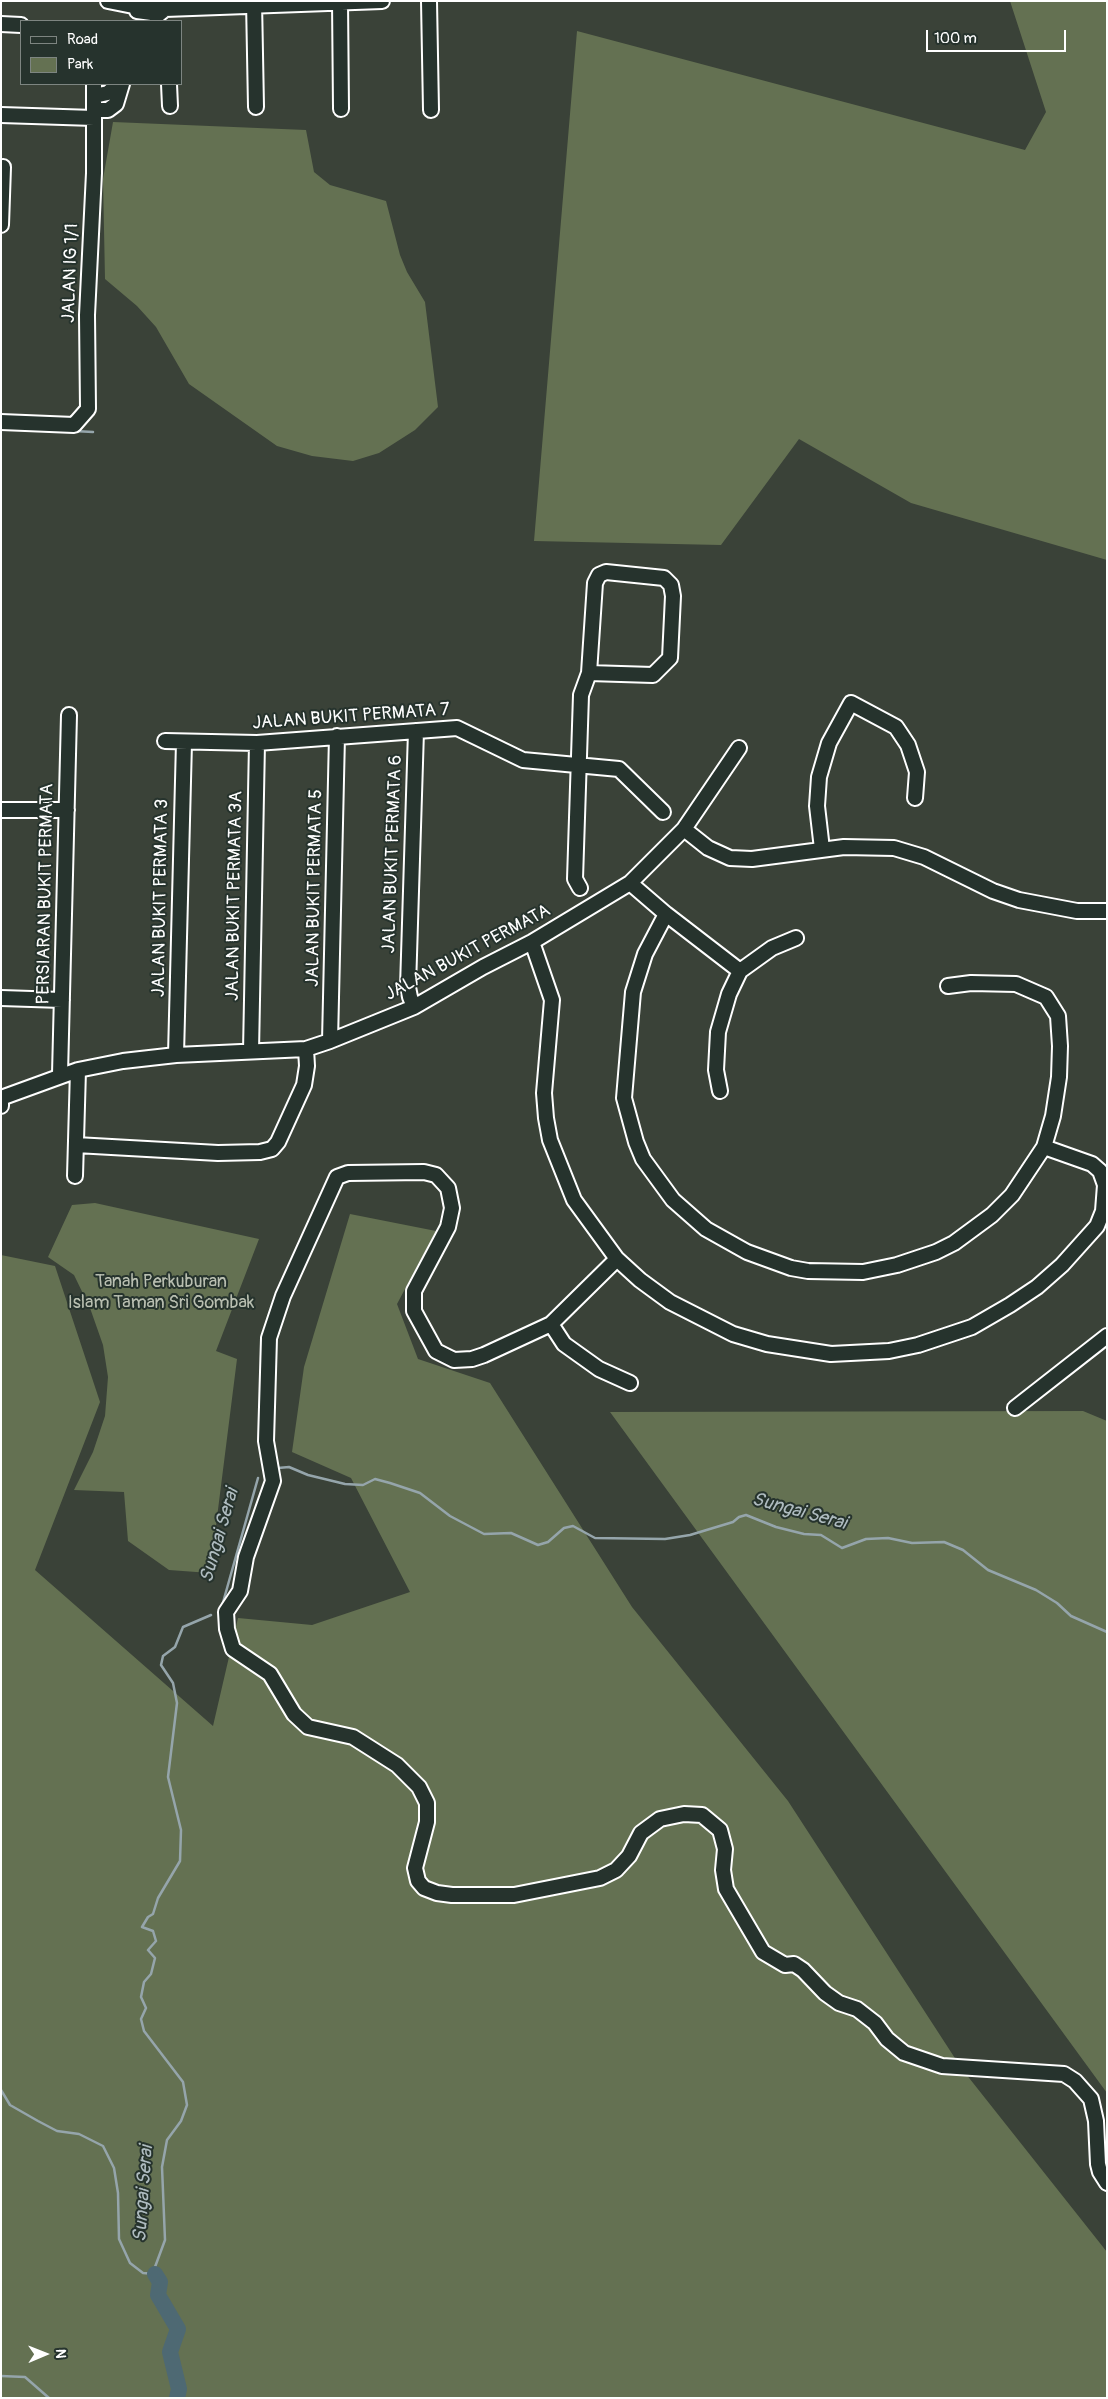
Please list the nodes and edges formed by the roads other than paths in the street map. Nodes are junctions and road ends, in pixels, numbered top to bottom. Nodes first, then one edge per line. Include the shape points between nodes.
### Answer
1 (108, 1) edge
2 (382, 1) edge
3 (429, 1) edge
4 (340, 2) edge
5 (254, 3) edge
6 (138, 8) edge
7 (165, 10) edge
8 (1, 24) edge
9 (20, 25) edge
10 (117, 85) edge
11 (122, 85) edge
12 (169, 85) edge
13 (94, 90) edge
14 (170, 106) dead end
15 (256, 107) dead end
16 (341, 109) dead end
17 (431, 110) dead end
18 (94, 114) junction
19 (1, 115) edge
20 (3, 167) dead end
21 (1, 225) edge
22 (1, 422) edge
23 (589, 674) junction
24 (69, 715) dead end
25 (416, 731) junction
26 (337, 736) junction
27 (165, 741) dead end
28 (184, 742) junction
29 (257, 743) junction
30 (739, 748) dead end
31 (578, 764) junction
32 (915, 798) dead end
33 (1, 810) edge
34 (67, 810) junction
35 (663, 812) dead end
36 (684, 829) junction
37 (822, 849) junction
38 (630, 883) junction
39 (580, 888) dead end
40 (1107, 911) edge
41 (666, 914) junction
42 (796, 938) dead end
43 (532, 942) junction
44 (740, 971) junction
45 (948, 986) dead end
46 (1, 998) edge
47 (62, 1000) junction
48 (414, 1007) junction
49 (330, 1041) junction
50 (306, 1048) junction
51 (251, 1051) junction
52 (176, 1056) junction
53 (78, 1070) junction
54 (60, 1074) junction
55 (720, 1091) dead end
56 (1, 1098) edge
57 (1, 1106) edge
58 (76, 1145) junction
59 (1044, 1148) junction
60 (75, 1176) dead end
61 (1102, 1228) edge
62 (617, 1259) junction
63 (551, 1324) junction
64 (1107, 1336) edge
65 (630, 1383) dead end
66 (1015, 1408) dead end
67 (1107, 2183) edge

1 - 6 street
2 - 4 street
3 - 17 street
4 - 5 street
4 - 16 street
5 - 7 street
5 - 15 street
6 - 7 street via 159,4
8 - 9 street
10 - 13 street via 108,93
11 - 18 street via 116,104
12 - 14 street
13 - 18 street, JALAN IG 1/1
18 - 19 street
18 - 22 street, JALAN IG 1/1 via 87,315 88,409 74,425
20 - 21 street
23 - 23 street via 654,675 670,658 673,596 671,586 664,578 606,572 599,575 595,583
23 - 31 street via 581,695
24 - 34 street, PERSIARAN BUKIT PERMATA
25 - 26 street, JALAN BUKIT PERMATA 7
25 - 31 street, JALAN BUKIT PERMATA 7 via 457,728 524,760
25 - 48 street, JALAN BUKIT PERMATA 6 via 408,987
26 - 29 street, JALAN BUKIT PERMATA 7
26 - 49 street, JALAN BUKIT PERMATA 5
27 - 28 street, JALAN BUKIT PERMATA 7
28 - 29 street, JALAN BUKIT PERMATA 7
28 - 52 street, JALAN BUKIT PERMATA 3
29 - 51 street, JALAN BUKIT PERMATA 3A
30 - 36 street, JALAN BUKIT PERMATA
31 - 35 street, JALAN BUKIT PERMATA 7 via 619,769
31 - 39 street via 575,878
32 - 37 street via 917,772 908,745 896,727 851,704 829,743 819,777 817,806
33 - 34 street
34 - 47 street, PERSIARAN BUKIT PERMATA
36 - 37 street via 708,848 730,858 752,859
36 - 38 street, JALAN BUKIT PERMATA
37 - 40 street via 894,848 924,857 993,892 1019,900 1077,910
38 - 41 street
38 - 43 street, JALAN BUKIT PERMATA
41 - 44 street
41 - 59 street via 645,954 633,992 624,1098 636,1142 651,1170 673,1200 713,1234 747,1252 808,1271 863,1272 897,1265 936,1252 974,1230 1012,1195
42 - 44 street via 772,948
43 - 48 street, JALAN BUKIT PERMATA
43 - 62 street via 552,1000 544,1093 550,1140 574,1200
44 - 55 street via 729,994 718,1032 716,1070
45 - 59 street via 1016,984 1046,997 1058,1016 1059,1077
46 - 47 street
47 - 54 street, PERSIARAN BUKIT PERMATA
48 - 49 street, JALAN BUKIT PERMATA
49 - 50 street, JALAN BUKIT PERMATA
50 - 51 street, JALAN BUKIT PERMATA
50 - 58 street via 304,1085 272,1149 218,1153
51 - 52 street, JALAN BUKIT PERMATA
52 - 53 street, JALAN BUKIT PERMATA via 123,1061
53 - 54 street, JALAN BUKIT PERMATA
53 - 58 street
54 - 56 street, JALAN BUKIT PERMATA
56 - 57 street
58 - 60 street
59 - 61 street via 1092,1164 1100,1171 1106,1195
61 - 62 street via 1037,1287 972,1327 918,1345 865,1353 831,1354 798,1350 733,1334 670,1302
62 - 63 street
63 - 65 street via 564,1344 599,1369
63 - 67 street via 472,1359 454,1360 436,1351 414,1311 414,1291 448,1227 452,1208 448,1188 436,1176 424,1172 348,1173 338,1177 283,1296 269,1338 266,1441 273,1481 246,1556 240,1591 226,1612 233,1649 270,1674 294,1714 308,1727 353,1737 397,1765 419,1787 427,1803 427,1822 415,1868 424,1888 452,1895 514,1895 600,1878 616,1870 629,1856 641,1833 660,1819 684,1814 702,1815 720,1830 725,1849 723,1870 726,1889 763,1952 785,1965 794,1964 825,1994 858,2009 904,2053 942,2066 1048,2072 1070,2078 1091,2099 1096,2121 1098,2164
64 - 66 street

